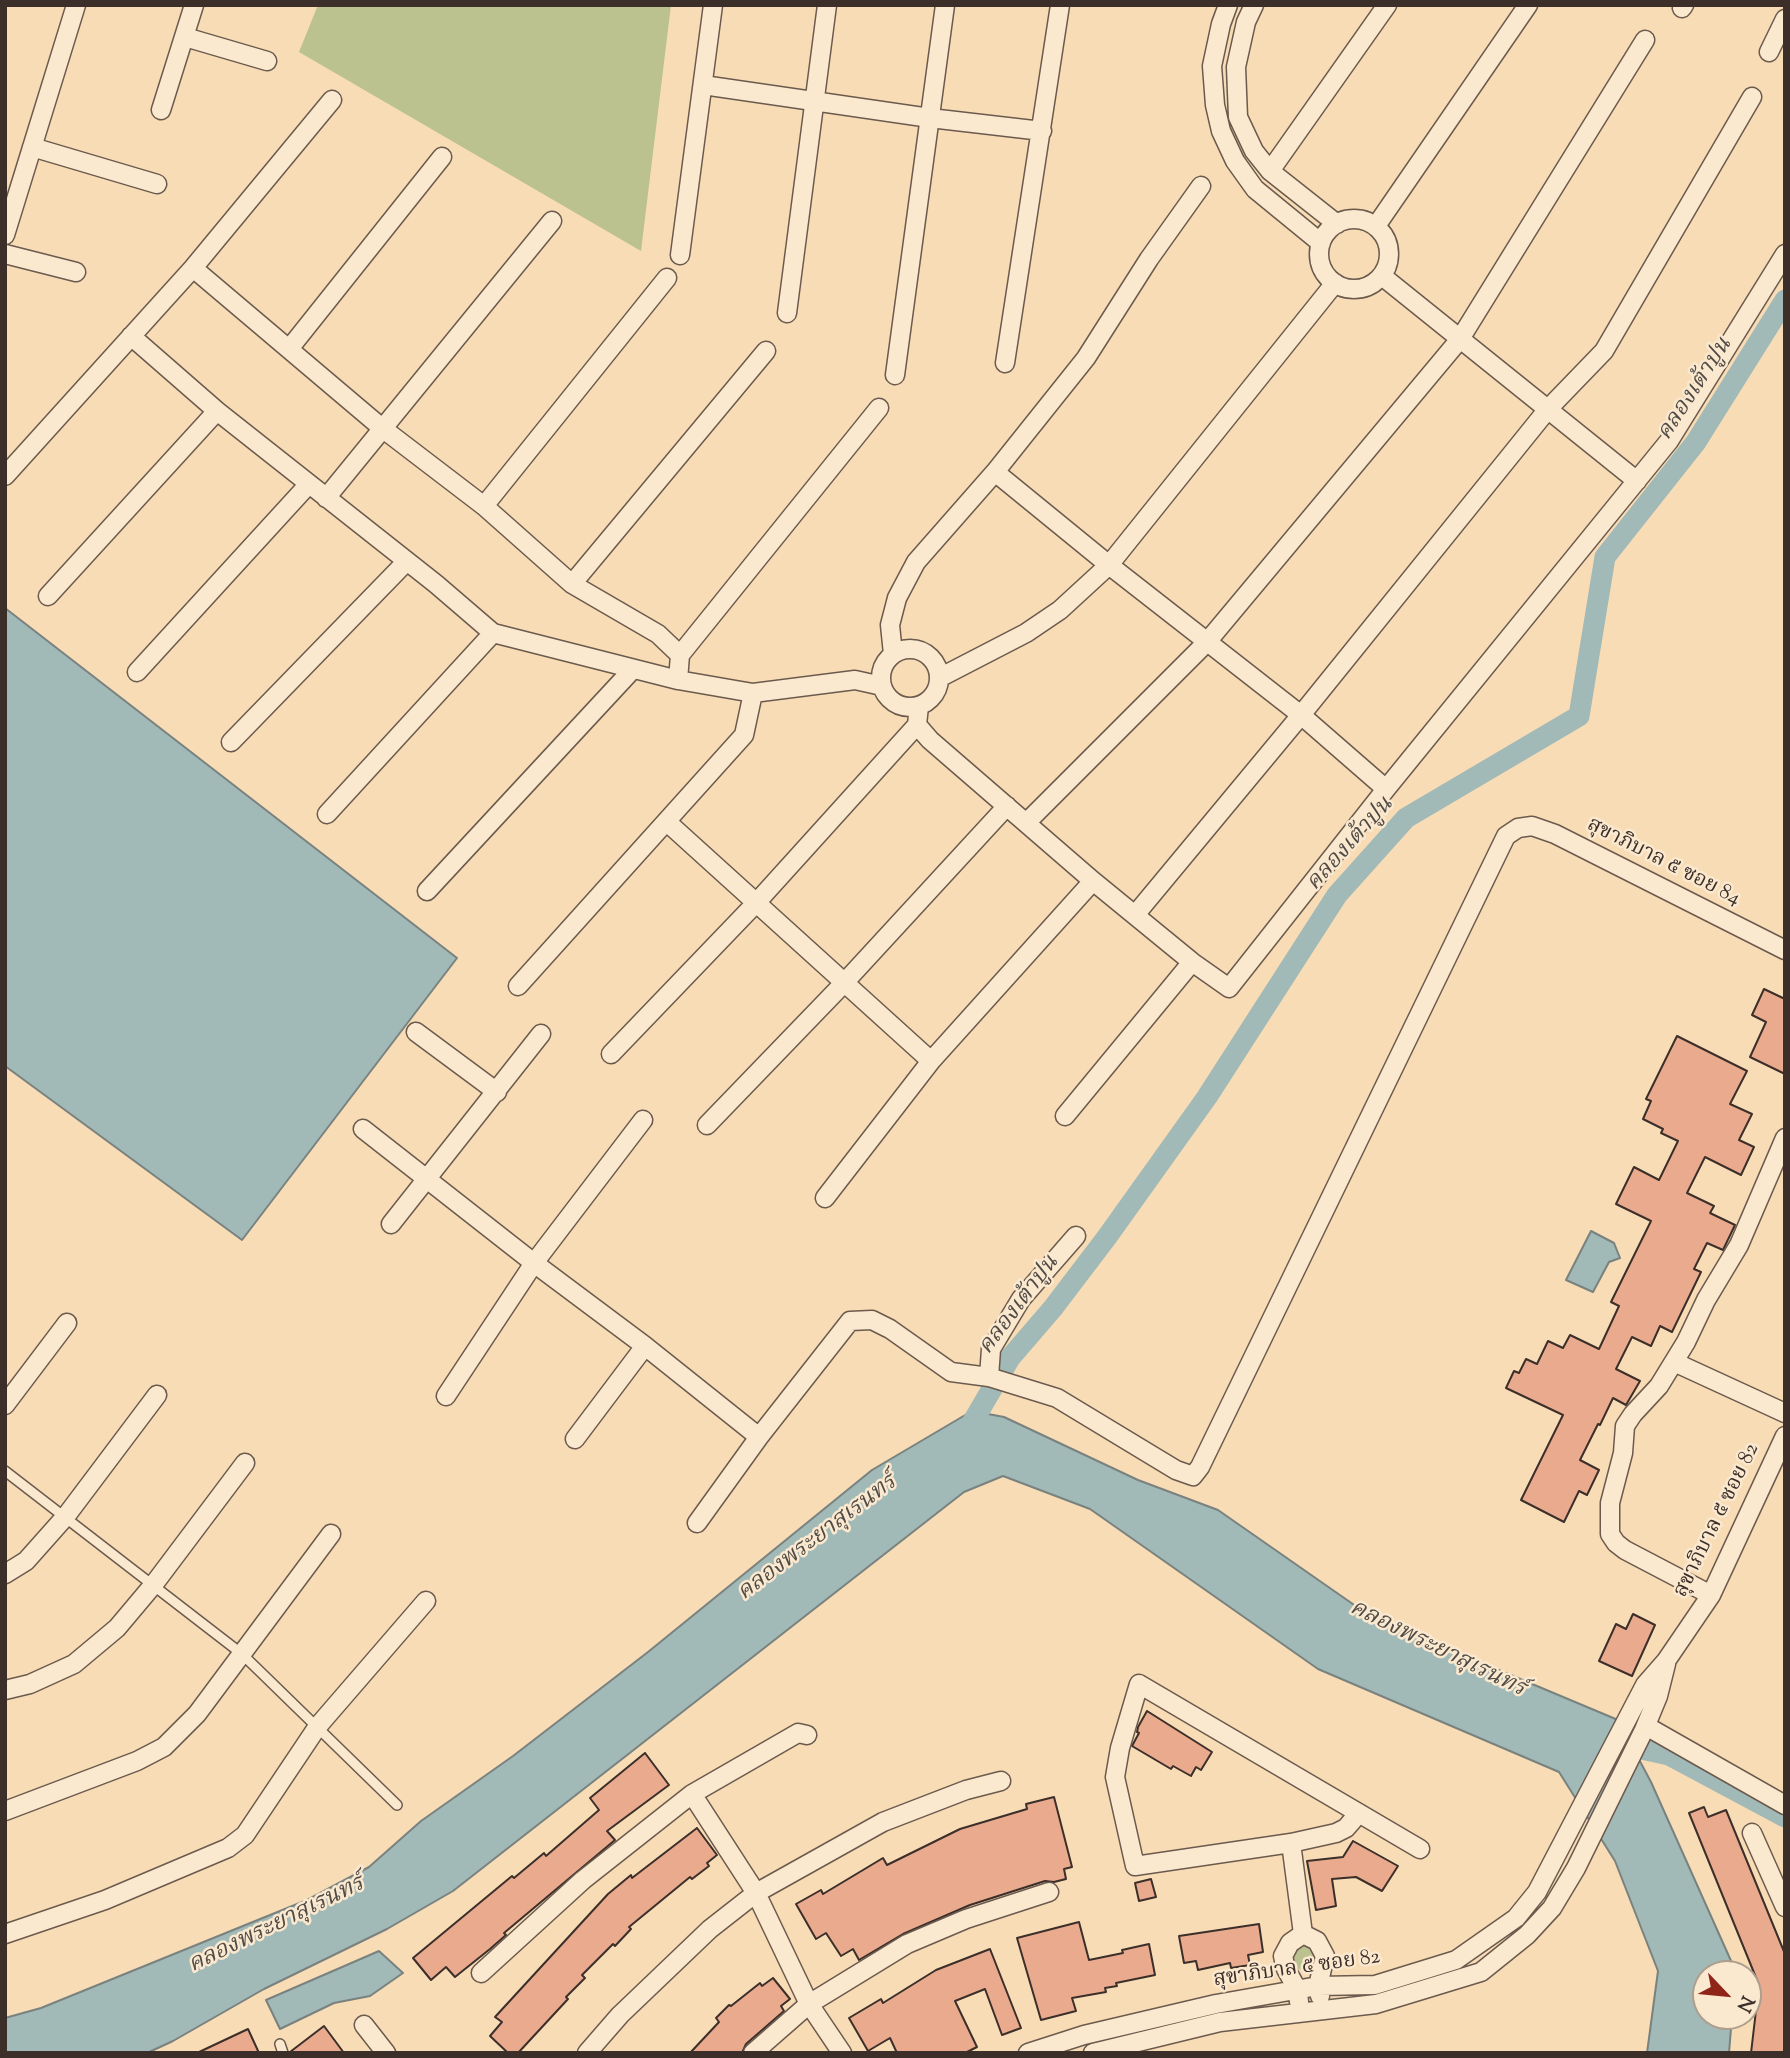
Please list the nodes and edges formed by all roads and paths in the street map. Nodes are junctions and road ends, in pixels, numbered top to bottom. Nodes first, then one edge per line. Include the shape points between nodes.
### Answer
1 (76, 5) edge
2 (194, 5) edge
3 (713, 5) edge
4 (827, 5) edge
5 (945, 5) edge
6 (1060, 5) edge
7 (1228, 5) edge
8 (1254, 5) edge
9 (1387, 5) edge
10 (1528, 5) edge
11 (1785, 19) edge
12 (185, 37) junction
13 (1645, 40) dead end
14 (1769, 52) dead end
15 (267, 61) dead end
16 (703, 85) junction
17 (1752, 97) dead end
18 (332, 100) dead end
19 (815, 101) junction
20 (161, 110) dead end
21 (930, 118) junction
22 (1042, 131) junction
23 (32, 147) junction
24 (442, 157) dead end
25 (1270, 171) junction
26 (157, 184) dead end
27 (1201, 186) dead end
28 (552, 221) dead end
29 (1337, 224) junction
30 (1376, 226) junction
31 (5, 235) edge
32 (1321, 243) junction
33 (5, 254) edge
34 (1785, 254) edge
35 (680, 255) dead end
36 (193, 268) junction
37 (76, 272) dead end
38 (1382, 276) junction
39 (667, 278) dead end
40 (1335, 283) junction
41 (787, 313) dead end
42 (131, 335) junction
43 (1460, 339) junction
44 (289, 349) junction
45 (766, 351) dead end
46 (1005, 363) dead end
47 (895, 375) dead end
48 (879, 408) dead end
49 (1548, 409) junction
50 (217, 411) junction
51 (382, 428) junction
52 (995, 472) junction
53 (5, 476) edge
54 (1637, 481) junction
55 (308, 485) junction
56 (326, 498) junction
57 (484, 506) junction
58 (406, 562) junction
59 (1109, 565) junction
60 (572, 584) junction
61 (48, 596) dead end
62 (493, 633) junction
63 (1207, 642) junction
64 (893, 654) junction
65 (680, 655) junction
66 (633, 669) junction
67 (137, 672) dead end
68 (939, 678) junction
69 (678, 680) junction
70 (882, 686) junction
71 (753, 693) junction
72 (919, 706) junction
73 (1301, 715) junction
74 (916, 725) junction
75 (230, 742) dead end
76 (1386, 789) junction
77 (1007, 806) junction
78 (327, 814) dead end
79 (667, 822) junction
80 (1027, 822) junction
81 (1093, 881) junction
82 (427, 891) dead end
83 (756, 903) junction
84 (1135, 915) junction
85 (1785, 950) edge
86 (1192, 962) junction
87 (844, 984) junction
88 (518, 986) dead end
89 (416, 1032) dead end
90 (541, 1034) dead end
91 (611, 1054) dead end
92 (930, 1062) junction
93 (497, 1091) junction
94 (1065, 1116) dead end
95 (643, 1120) dead end
96 (707, 1125) dead end
97 (363, 1129) dead end
98 (1785, 1138) edge
99 (426, 1178) junction
100 (825, 1198) dead end
101 (391, 1224) dead end
102 (1076, 1236) dead end
103 (534, 1263) junction
104 (67, 1323) dead end
105 (645, 1346) junction
106 (1674, 1362) junction
107 (998, 1380) junction
108 (157, 1395) dead end
109 (446, 1396) dead end
110 (5, 1405) edge
111 (1785, 1413) edge
112 (1785, 1436) edge
113 (759, 1437) junction
114 (575, 1439) dead end
115 (245, 1463) dead end
116 (5, 1471) edge
117 (66, 1516) junction
118 (697, 1523) dead end
119 (331, 1534) dead end
120 (5, 1574) edge
121 (154, 1584) junction
122 (1712, 1595) junction
123 (426, 1601) dead end
124 (243, 1654) junction
125 (1667, 1661) junction
126 (5, 1690) edge
127 (318, 1726) junction
128 (1645, 1728) junction
129 (807, 1734) dead end
130 (1001, 1781) dead end
131 (692, 1794) junction
132 (397, 1805) dead end
133 (1785, 1805) edge
134 (5, 1811) edge
135 (1359, 1813) junction
136 (1752, 1833) dead end
137 (1291, 1843) junction
138 (1420, 1849) dead end
139 (1049, 1892) dead end
140 (756, 1893) junction
141 (1783, 1900) edge
142 (5, 1934) edge
143 (1303, 1934) junction
144 (481, 1973) dead end
145 (1318, 1986) junction
146 (1298, 1991) junction
147 (809, 2004) junction
148 (1322, 2010) junction
149 (1300, 2013) junction
150 (364, 2025) dead end
151 (1096, 2046) edge
152 (386, 2053) edge
153 (587, 2053) edge
154 (753, 2053) edge
155 (842, 2053) edge
156 (1028, 2053) edge

1 - 23 street
2 - 12 street
3 - 16 street
4 - 19 street
5 - 21 street
6 - 22 street
7 - 32 street via 1212,66 1221,131 1255,189
8 - 25 street via 1236,67 1238,117 1254,151
9 - 25 street
10 - 30 street
11 - 14 street
12 - 15 street
12 - 20 street
13 - 43 street
16 - 19 street
16 - 35 street
17 - 49 street via 1604,351
18 - 36 street
19 - 21 street
19 - 41 street
21 - 22 street
21 - 47 street
22 - 46 street
23 - 26 street
23 - 31 street
24 - 44 street
25 - 29 street
27 - 52 street via 1086,358
28 - 51 street
29 - 30 street via 1351,219
29 - 32 street
30 - 38 street via 1389,247
32 - 40 street via 1321,265
33 - 37 street
34 - 54 street via 1691,408
36 - 42 street
36 - 44 street
38 - 40 street via 1365,288
38 - 43 street
39 - 57 street
40 - 59 street
42 - 50 street
42 - 53 street
43 - 49 street
43 - 63 street
44 - 51 street
45 - 60 street
48 - 65 street
49 - 54 street
49 - 73 street
50 - 55 street
50 - 61 street
51 - 56 street
51 - 57 street
52 - 59 street
52 - 64 street via 916,562 897,598 890,625
54 - 76 street
55 - 56 street
55 - 67 street
56 - 58 street
57 - 60 street
58 - 62 street
58 - 75 street
59 - 63 street
59 - 68 street via 1060,610
60 - 65 street via 658,634
62 - 66 street
62 - 78 street
63 - 73 street
63 - 80 street
64 - 68 street via 901,649 920,650 934,660
64 - 70 street via 882,668
65 - 69 street
66 - 69 street
66 - 82 street
68 - 72 street via 934,695
69 - 71 street
70 - 71 street via 855,680
70 - 72 street via 892,701
71 - 79 street via 744,735
72 - 74 street
73 - 76 street
73 - 84 street
74 - 77 street
74 - 83 street
76 - 86 street via 1229,988
77 - 80 street
77 - 87 street
79 - 83 street
79 - 88 street
80 - 81 street
81 - 84 street
81 - 92 street
83 - 87 street
83 - 91 street
84 - 86 street
85 - 107 street, สุขาภิบาล ๕ ซอย 84 via 1555,834 1532,826 1518,828 1506,836 1193,1476 1057,1398
86 - 94 street
87 - 92 street
87 - 96 street
89 - 93 street
90 - 93 street
92 - 100 street
93 - 99 street
95 - 103 street
97 - 99 street
98 - 106 street via 1739,1245
99 - 101 street
99 - 103 street
102 - 107 street via 1021,1298 991,1349
103 - 105 street
103 - 109 street
104 - 110 street
105 - 113 street
105 - 114 street
106 - 111 street
106 - 122 street via 1625,1426 1610,1503 1610,1534 1625,1550
107 - 113 street via 951,1372 890,1329 872,1320 850,1321
108 - 117 street
112 - 122 street, สุขาภิบาล ๕ ซอย 82
113 - 118 street
115 - 121 street
116 - 117 lane
117 - 120 street via 26,1561
117 - 121 lane
119 - 124 street
121 - 124 lane
121 - 126 street via 117,1628 74,1664
122 - 125 street, สุขาภิบาล ๕ ซอย 82
123 - 127 street
124 - 127 lane
124 - 134 street via 197,1714 163,1747
125 - 128 street, สุขาภิบาล ๕ ซอย 82
125 - 145 street, สุขาภิบาล ๕ ซอย 82 via 1645,1685 1558,1855 1516,1918 1456,1960 1375,1985
127 - 132 lane
127 - 142 street via 245,1835 228,1848 105,1900
128 - 133 street
128 - 148 street, สุขาภิบาล ๕ ซอย 82 via 1576,1868 1552,1908 1527,1935 1481,1972 1376,2004
129 - 131 street via 798,1733
130 - 140 street via 883,1822
131 - 140 street
131 - 144 street via 583,1880
135 - 137 street via 1336,1833
135 - 137 street via 1139,1684 1115,1777 1135,1866
135 - 138 street
136 - 141 street
137 - 143 street
139 - 147 street via 907,1944
140 - 147 street
140 - 153 street via 710,1929
143 - 145 street via 1317,1941 1325,1956
143 - 146 street via 1283,1955
145 - 146 street, สุขาภิบาล ๕ ซอย 82
145 - 148 street
146 - 149 street
146 - 151 street, สุขาภิบาล ๕ ซอย 82 via 1216,2004
147 - 154 street
147 - 155 street
148 - 149 street, สุขาภิบาล ๕ ซอย 82
149 - 151 street, สุขาภิบาล ๕ ซอย 82 via 1220,2022
150 - 152 street
151 - 156 street, สุขาภิบาล ๕ ซอย 82

